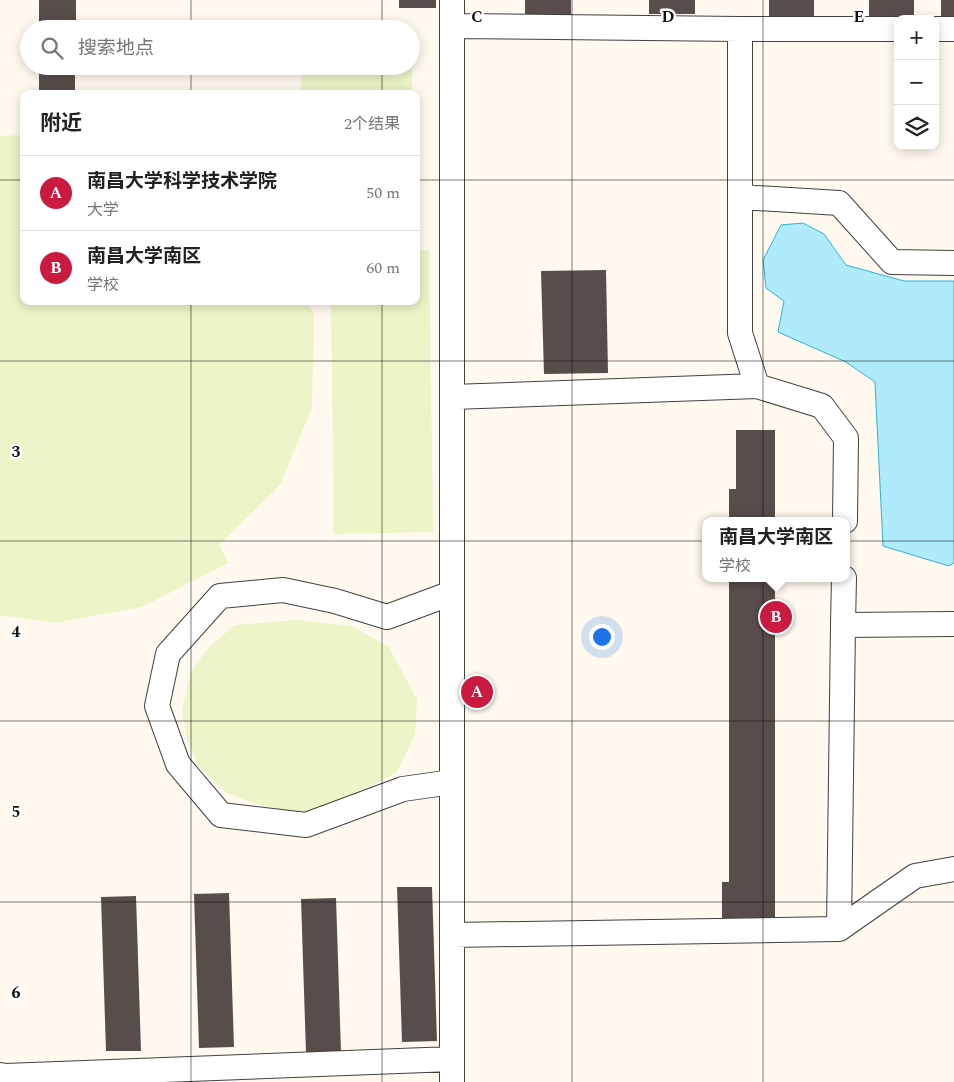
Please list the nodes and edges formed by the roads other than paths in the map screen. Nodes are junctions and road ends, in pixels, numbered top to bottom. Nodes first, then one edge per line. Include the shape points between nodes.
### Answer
1 (452, 0) edge
2 (452, 26) junction
3 (740, 29) junction
4 (894, 29) edge
5 (939, 29) edge
6 (954, 29) edge
7 (740, 198) junction
8 (954, 263) edge
9 (757, 386) junction
10 (452, 397) junction
11 (845, 517) edge
12 (844, 582) edge
13 (452, 592) junction
14 (954, 624) edge
15 (843, 625) junction
16 (452, 782) junction
17 (954, 869) edge
18 (838, 929) junction
19 (452, 935) junction
20 (452, 1059) junction
21 (0, 1075) edge
22 (452, 1082) edge

1 - 2 lane
2 - 3 lane
2 - 10 lane
3 - 4 lane
3 - 7 lane
5 - 6 lane
7 - 8 lane via 838,204 892,262
7 - 9 lane via 740,333
9 - 10 lane
9 - 11 lane via 822,406 846,438
10 - 13 lane
12 - 15 lane
13 - 16 lane
13 - 16 lane via 387,617 335,600 282,590 220,596 168,654 157,706 178,764 221,815 306,825 403,789
14 - 15 lane
15 - 18 lane
16 - 19 lane
17 - 18 lane via 915,876
18 - 19 lane
19 - 20 lane
20 - 21 lane
20 - 22 lane

